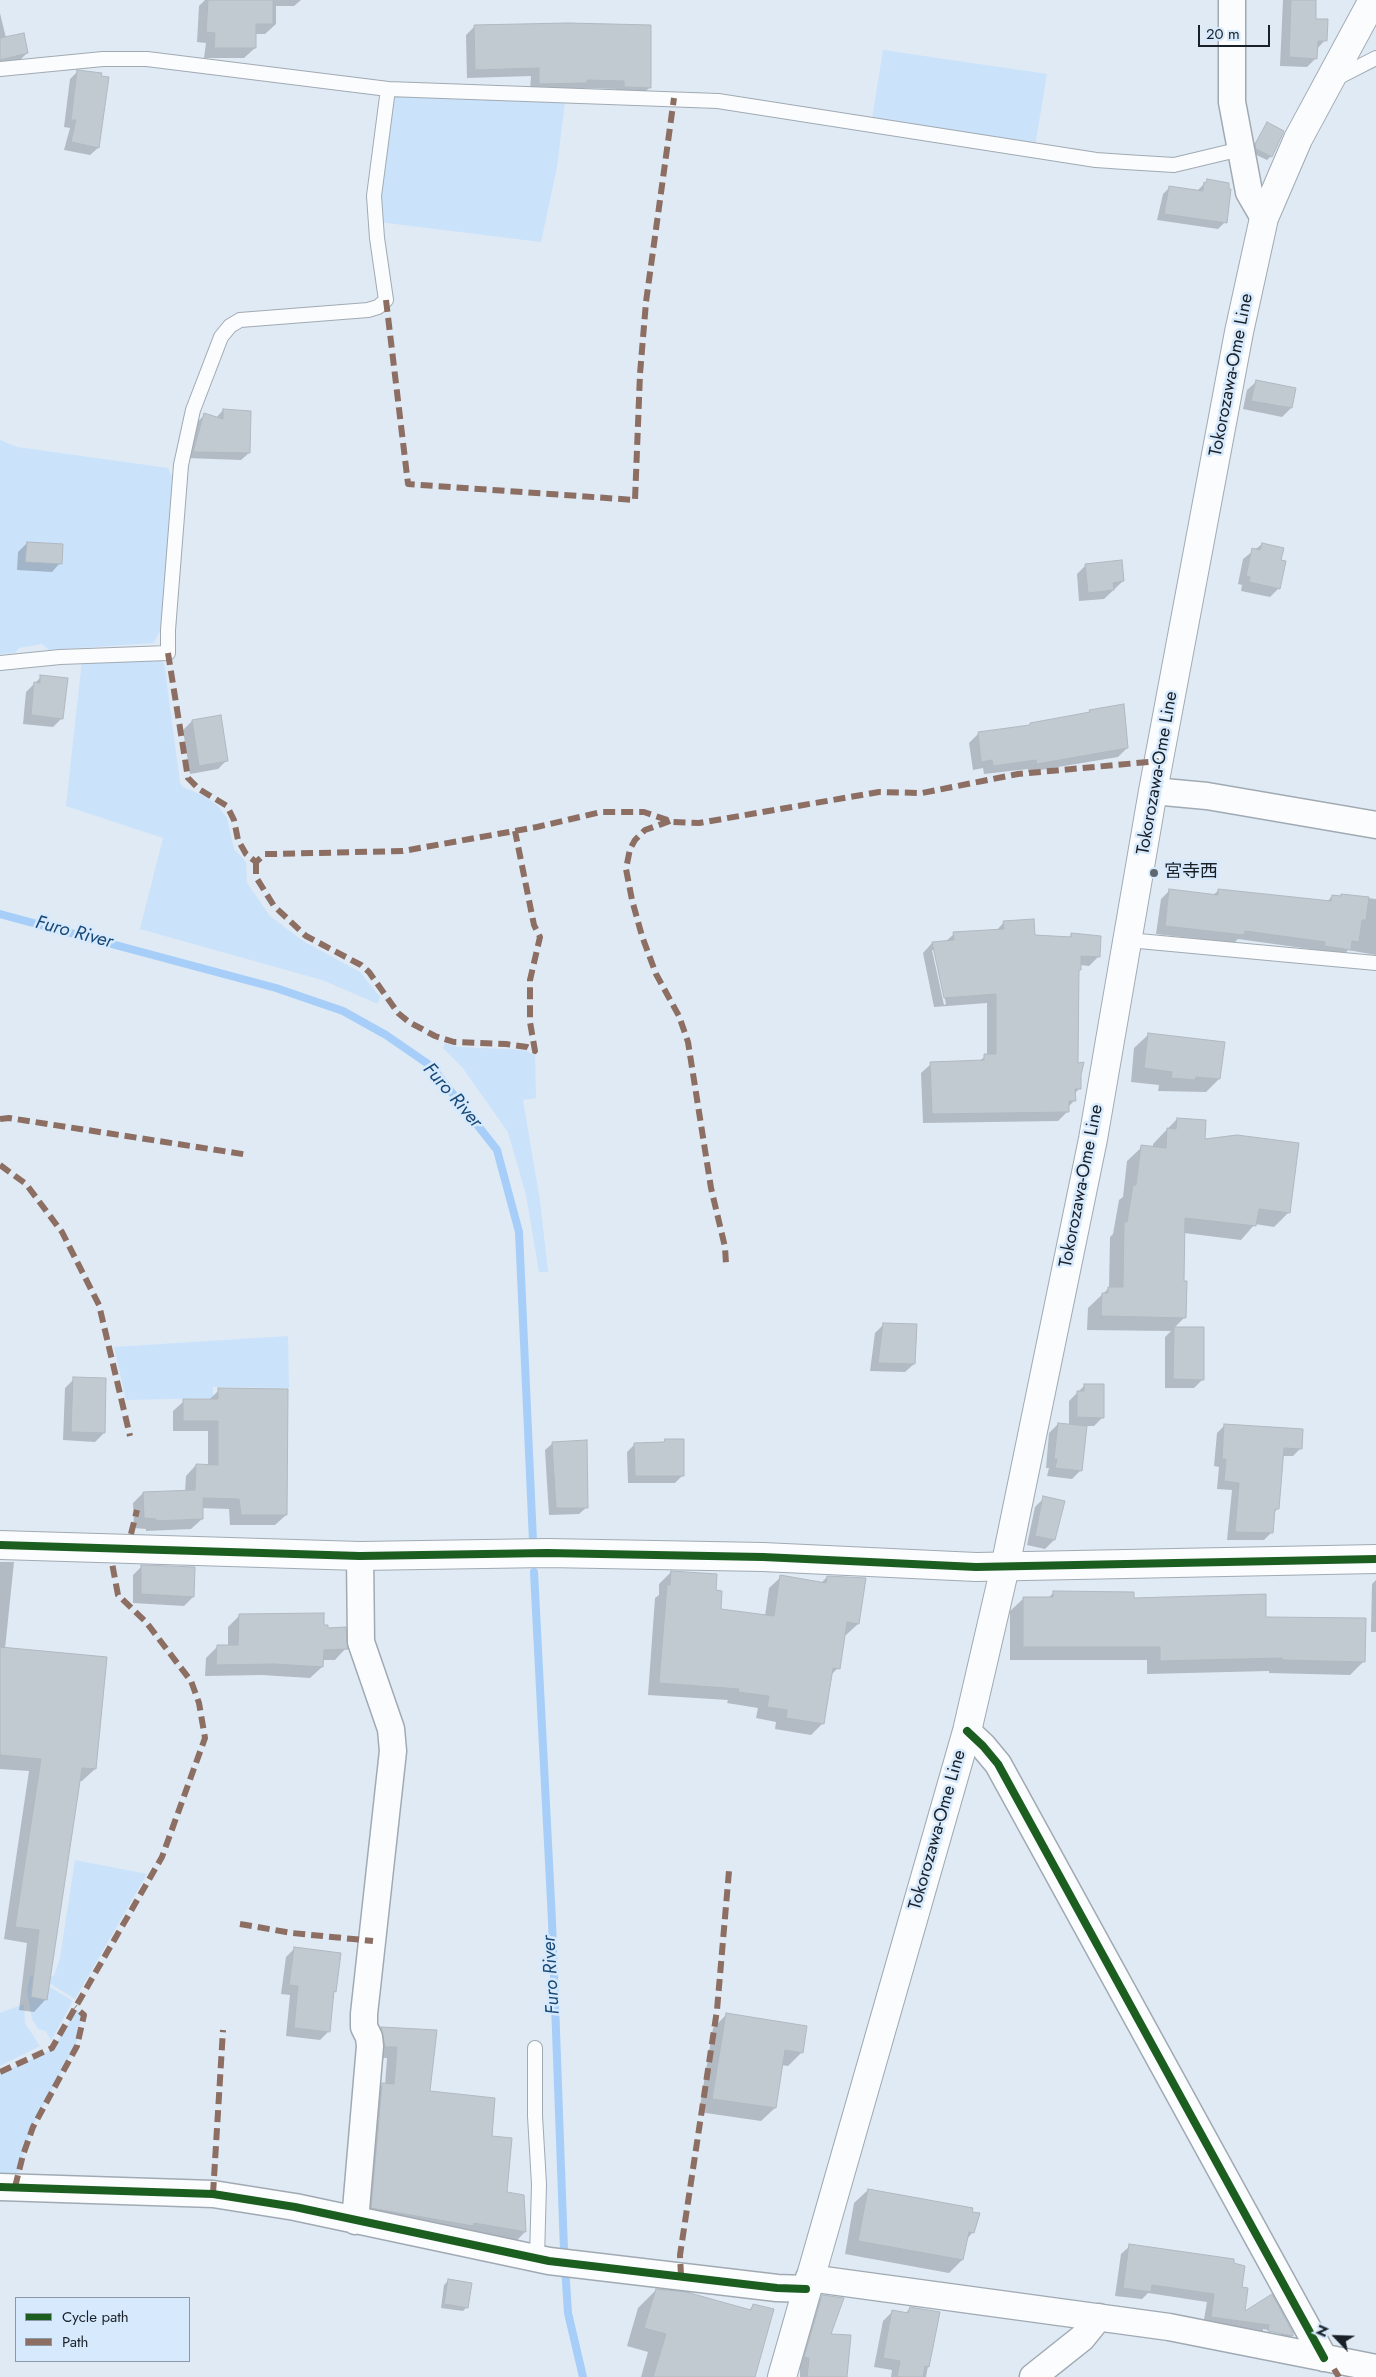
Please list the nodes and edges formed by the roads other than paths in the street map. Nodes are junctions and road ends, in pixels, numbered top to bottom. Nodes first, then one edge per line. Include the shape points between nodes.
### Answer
1 (1232, 0) edge
2 (1373, 0) edge
3 (1376, 58) edge
4 (0, 69) edge
5 (1328, 83) junction
6 (388, 89) junction
7 (1241, 149) junction
8 (1264, 218) junction
9 (0, 663) edge
10 (1153, 791) junction
11 (1376, 824) edge
12 (1128, 940) junction
13 (1376, 963) edge
14 (0, 1544) edge
15 (360, 1556) junction
16 (1376, 1559) edge
17 (1005, 1567) junction
18 (967, 1731) junction
19 (535, 2048) dead end
20 (0, 2188) edge
21 (355, 2220) junction
22 (553, 2261) junction
23 (807, 2284) junction
24 (1099, 2317) junction
25 (1329, 2365) edge
26 (1376, 2368) edge
27 (782, 2377) edge
28 (1033, 2377) edge

1 - 7 street via 1232,102
2 - 5 main road, Tokorozawa-Ome Line
3 - 5 lane
4 - 6 lane via 103,59 147,59
5 - 8 main road, Tokorozawa-Ome Line via 1298,139
6 - 7 lane via 718,101 1096,160 1174,165
6 - 9 lane via 374,196 386,300 368,310 240,320 221,337 193,410 181,465 168,652 60,656
7 - 8 street via 1249,192
8 - 10 main road, Tokorozawa-Ome Line via 1239,332
10 - 11 street via 1207,796
10 - 12 main road, Tokorozawa-Ome Line
12 - 13 lane
12 - 17 main road, Tokorozawa-Ome Line via 1093,1140
14 - 15 main road
15 - 17 main road via 547,1553 772,1557
15 - 21 street via 361,1642 391,1729 393,1751 364,2014 370,2046
16 - 17 main road
17 - 18 main road, Tokorozawa-Ome Line
18 - 23 main road, Tokorozawa-Ome Line
18 - 25 street via 998,1764
19 - 22 lane via 539,2184
20 - 21 street via 213,2194
21 - 22 street
22 - 23 street via 777,2288
23 - 24 street
23 - 27 main road, Tokorozawa-Ome Line
24 - 25 street via 1168,2327
24 - 28 street via 1082,2338
25 - 26 street

